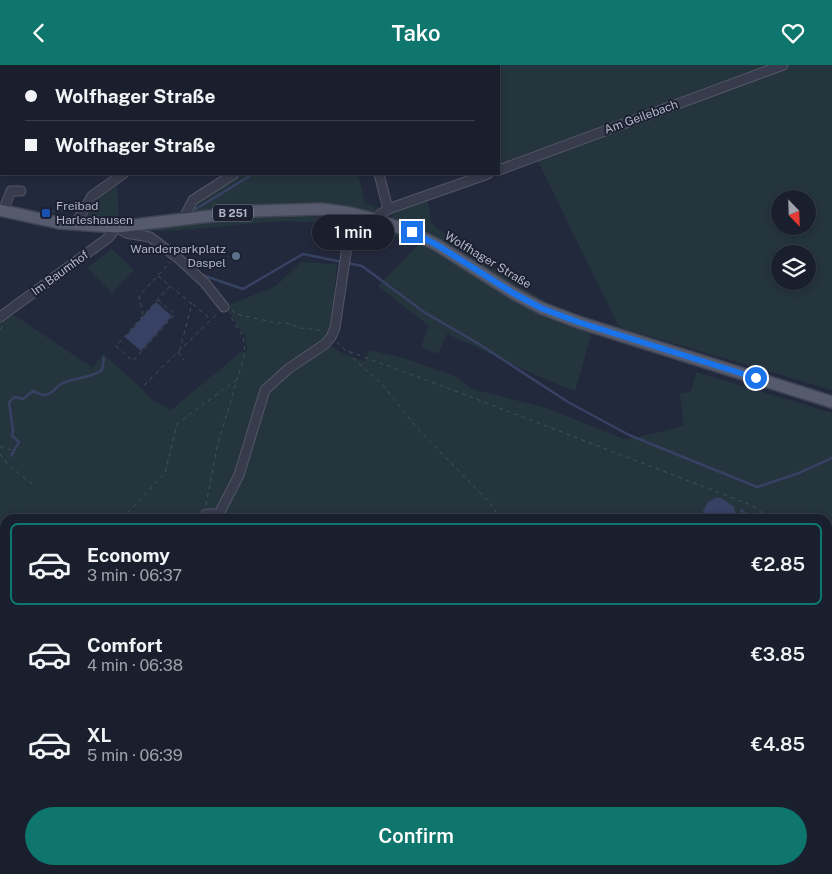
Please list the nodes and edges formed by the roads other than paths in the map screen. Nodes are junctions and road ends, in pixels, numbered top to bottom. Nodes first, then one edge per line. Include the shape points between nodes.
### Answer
1 (783, 65) edge
2 (500, 170) edge
3 (122, 175) edge
4 (232, 175) edge
5 (379, 175) edge
6 (485, 175) edge
7 (21, 191) dead end
8 (388, 209) junction
9 (3, 211) edge
10 (350, 213) junction
11 (184, 218) junction
12 (374, 219) junction
13 (75, 225) junction
14 (116, 227) junction
15 (224, 307) road end
16 (3, 320) edge
17 (832, 403) edge
18 (206, 514) road end

1 - 2 street, Am Geilebach
3 - 13 street via 92,196
4 - 11 street via 193,200
5 - 8 street
6 - 8 street
7 - 9 street via 11,191
8 - 12 street
9 - 13 main road, Wolfhager Straße / B 251
10 - 11 main road, Wolfhager Straße / B 251 via 320,209 252,211
10 - 12 main road, Wolfhager Straße / B 251
10 - 18 street via 338,329 325,344 288,369 265,390 239,475 219,514
11 - 14 main road, Wolfhager Straße / B 251
12 - 17 main road, Wolfhager Straße / B 251 via 437,245 541,308
13 - 14 main road, Wolfhager Straße / B 251
14 - 15 street via 126,233 150,237 205,283
14 - 16 street, Im Baumhof via 108,238

